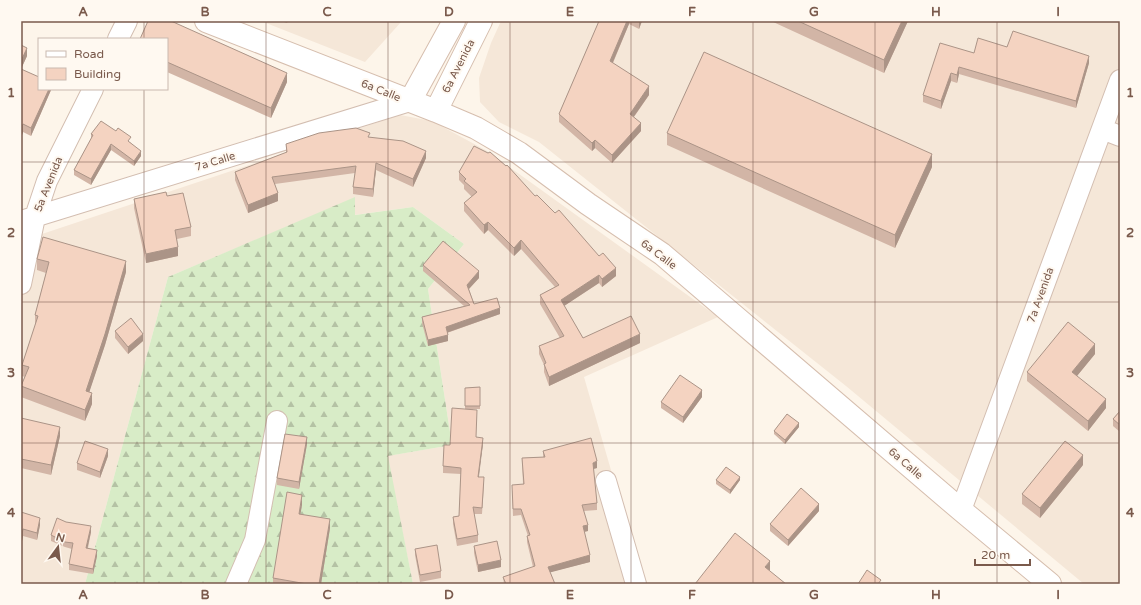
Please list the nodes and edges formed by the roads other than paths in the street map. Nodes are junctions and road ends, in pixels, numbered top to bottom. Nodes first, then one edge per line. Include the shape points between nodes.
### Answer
1 (127, 21) edge
2 (206, 21) edge
3 (454, 21) edge
4 (481, 21) edge
5 (118, 38) edge
6 (1120, 80) edge
7 (92, 90) edge
8 (410, 101) junction
9 (436, 111) junction
10 (1111, 132) edge
11 (28, 219) edge
12 (21, 284) edge
13 (277, 421) dead end
14 (606, 481) dead end
15 (961, 510) junction
16 (236, 584) edge
17 (636, 584) edge
18 (1050, 584) edge

1 - 5 street
2 - 8 main road, 6a Calle
3 - 8 main road
4 - 9 main road, 6a Avenida
6 - 10 street, 7a Avenida
7 - 11 street, 5a Avenida
8 - 9 main road, 6a Calle
8 - 11 street, 7a Calle
9 - 15 main road, 6a Calle via 476,128 519,153 662,254
10 - 15 street, 7a Avenida
11 - 12 street, 5a Avenida
13 - 16 street via 255,540
14 - 17 street
15 - 18 main road, 6a Calle

